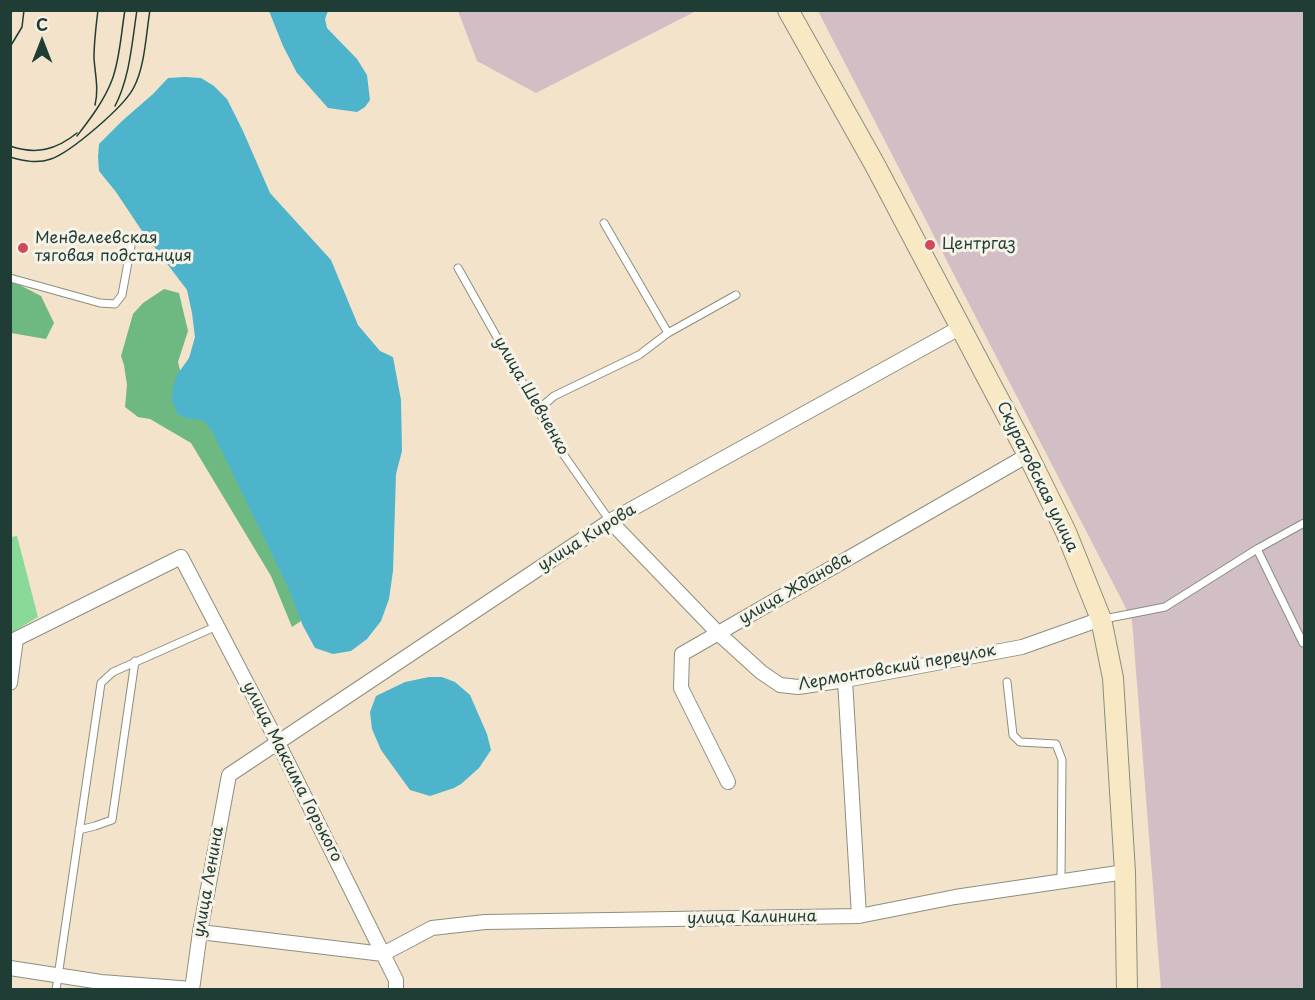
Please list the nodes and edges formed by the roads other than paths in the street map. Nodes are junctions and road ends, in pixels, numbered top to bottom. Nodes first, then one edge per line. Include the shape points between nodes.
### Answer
1 (788, 10) edge
2 (604, 223) dead end
3 (131, 246) dead end
4 (458, 268) dead end
5 (10, 278) edge
6 (736, 295) dead end
7 (961, 327) junction
8 (668, 333) junction
9 (539, 409) junction
10 (1028, 455) junction
11 (610, 521) junction
12 (1305, 523) edge
13 (1257, 549) junction
14 (1101, 619) junction
15 (216, 626) junction
16 (718, 633) junction
17 (1305, 643) edge
18 (135, 662) junction
19 (845, 680) junction
20 (1007, 682) dead end
21 (10, 683) edge
22 (278, 743) junction
23 (229, 775) joint
24 (728, 782) dead end
25 (79, 830) junction
26 (1125, 872) junction
27 (1061, 881) junction
28 (859, 916) junction
29 (200, 932) junction
30 (383, 954) junction
31 (10, 968) edge
32 (57, 982) edge
33 (101, 986) edge
34 (192, 989) edge
35 (396, 990) edge
36 (1127, 990) edge

1 - 7 street, Скуратовская улица
2 - 8 lane
3 - 5 lane via 122,295 115,304
4 - 9 lane, улица Шевченко
6 - 8 lane
7 - 10 street, Скуратовская улица
7 - 11 street, улица Кирова
8 - 9 lane via 639,355 554,396
9 - 11 lane, улица Шевченко via 561,451
10 - 14 street, Скуратовская улица via 1066,532
10 - 16 street, улица Жданова
11 - 16 street, Лермонтовский переулок
11 - 22 street, улица Кирова
12 - 13 lane
13 - 14 lane via 1165,607
13 - 17 lane
14 - 19 street, Лермонтовский переулок via 1022,647
14 - 26 street, Скуратовская улица via 1113,678
15 - 18 lane
15 - 21 street, улица Максима Горького via 181,557 16,639
15 - 22 street, улица Максима Горького
16 - 19 street, Лермонтовский переулок via 780,685 798,687
16 - 24 street, улица Жданова via 682,654 681,688
18 - 25 lane via 112,672 101,683
18 - 25 lane via 112,820
19 - 28 street
20 - 27 lane via 1013,735 1020,742 1056,744 1062,760
22 - 23 street, улица Кирова
22 - 30 street, улица Максима Горького
23 - 29 street, улица Ленина
25 - 32 lane
26 - 27 street, улица Калинина
26 - 36 street, Скуратовская улица
27 - 28 street, улица Калинина
28 - 30 street, улица Калинина via 485,921 432,928
29 - 30 street
29 - 34 street, улица Ленина
30 - 35 street, улица Максима Горького via 396,980
31 - 32 street
32 - 33 street
33 - 34 street

